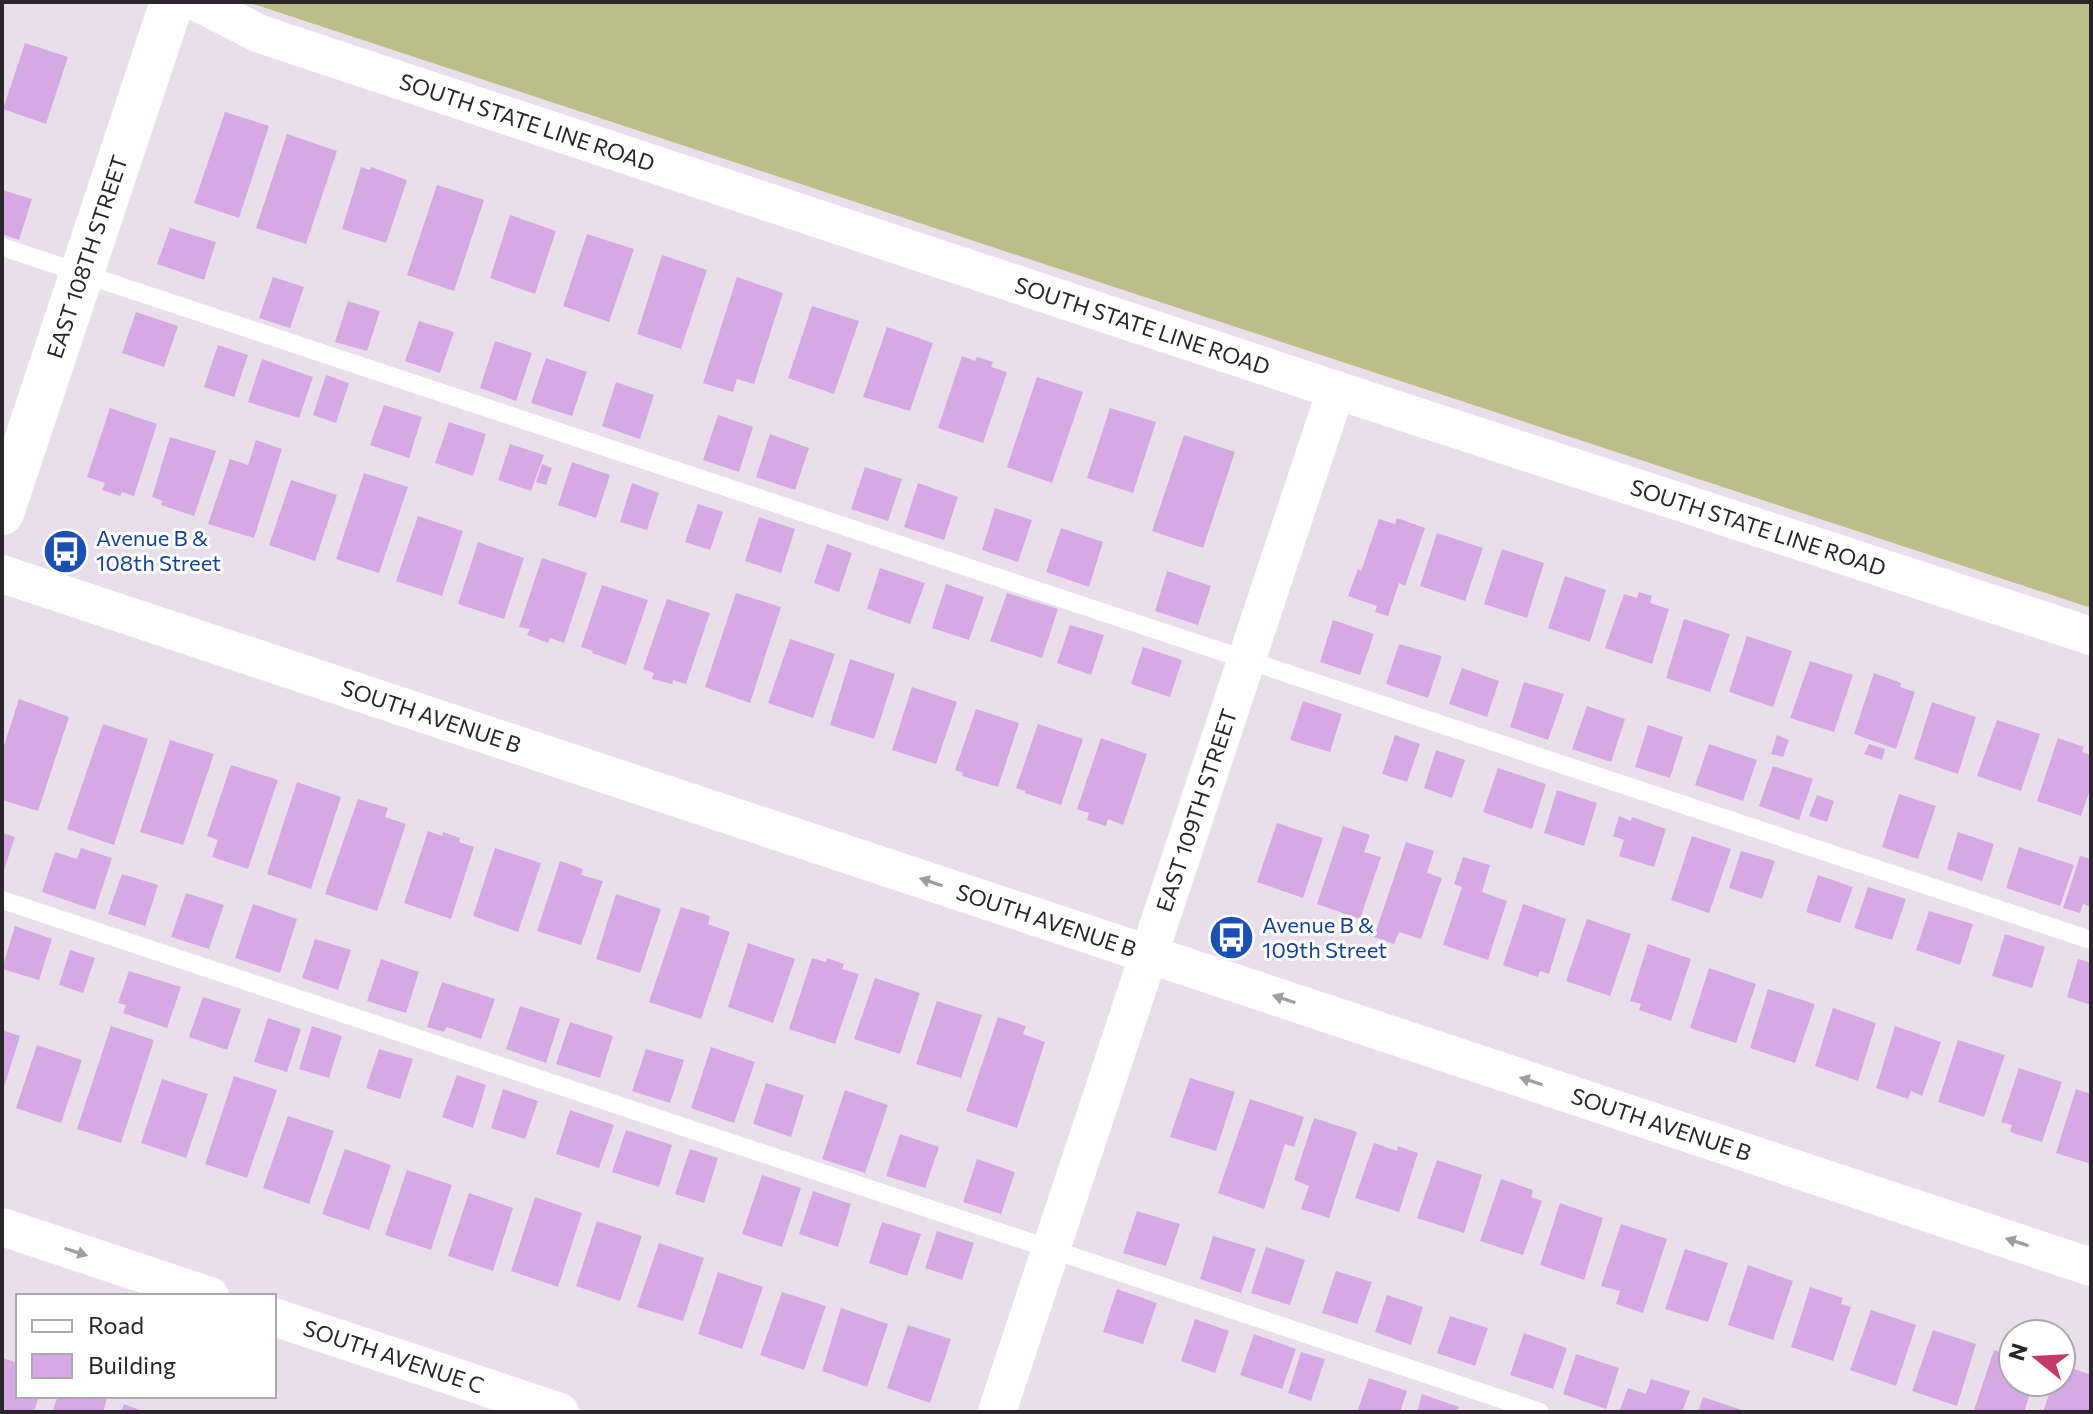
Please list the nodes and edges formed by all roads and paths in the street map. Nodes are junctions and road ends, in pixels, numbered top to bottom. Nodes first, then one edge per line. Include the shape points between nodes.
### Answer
1 (172, 2) edge
2 (197, 2) edge
3 (2, 247) edge
4 (82, 273) junction
5 (1336, 390) junction
6 (2, 513) edge
7 (2, 574) edge
8 (2091, 636) edge
9 (1247, 660) junction
10 (2, 900) edge
11 (2091, 940) edge
12 (1149, 954) junction
13 (2, 1227) edge
14 (1051, 1249) junction
15 (2091, 1267) edge
16 (204, 1294) edge
17 (276, 1318) edge
18 (560, 1412) edge
19 (997, 1412) edge
20 (1540, 1412) edge

1 - 4 street, EAST 108TH STREET
2 - 5 street, SOUTH STATE LINE ROAD via 260,34
3 - 4 lane
4 - 6 street, EAST 108TH STREET
4 - 9 lane
5 - 8 street, SOUTH STATE LINE ROAD
5 - 9 street, EAST 109TH STREET
12 -> 7 street, SOUTH AVENUE B
9 - 11 lane
9 - 12 street, EAST 109TH STREET
10 - 14 lane
12 - 14 street, EAST 109TH STREET
15 -> 12 street, SOUTH AVENUE B
13 -> 16 street
14 - 19 street, EAST 109TH STREET
14 - 20 lane
17 - 18 street, SOUTH AVENUE C

